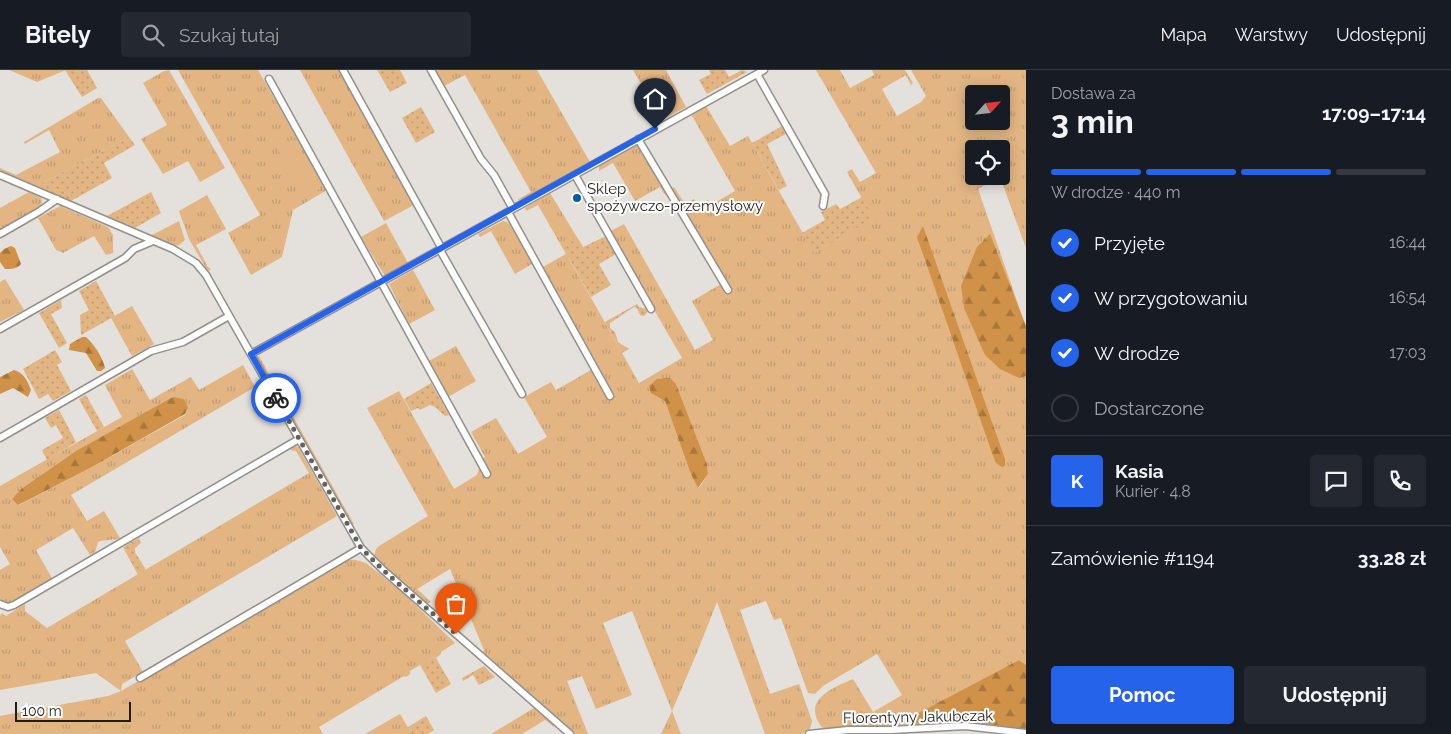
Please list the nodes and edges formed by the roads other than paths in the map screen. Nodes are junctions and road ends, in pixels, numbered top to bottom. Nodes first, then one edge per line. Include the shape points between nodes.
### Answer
1 (343, 70) edge
2 (431, 70) edge
3 (764, 70) edge
4 (757, 74) junction
5 (269, 79) dead end
6 (638, 139) junction
7 (0, 175) edge
8 (574, 175) junction
9 (56, 200) junction
10 (823, 206) dead end
11 (511, 210) junction
12 (0, 234) edge
13 (153, 241) junction
14 (441, 250) junction
15 (382, 282) junction
16 (728, 290) dead end
17 (651, 309) dead end
18 (229, 316) junction
19 (0, 328) edge
20 (251, 354) junction
21 (522, 394) dead end
22 (610, 396) dead end
23 (0, 438) edge
24 (299, 439) junction
25 (487, 474) dead end
26 (361, 548) junction
27 (0, 604) edge
28 (140, 678) dead end
29 (1026, 733) edge
30 (570, 734) edge
31 (809, 734) edge

1 - 14 street
2 - 11 street via 481,159 494,175
3 - 4 street
4 - 6 street
4 - 10 street via 825,194
5 - 15 street
6 - 8 street
6 - 16 street
7 - 9 street
8 - 11 street
8 - 17 street
9 - 12 street
9 - 13 street
11 - 14 street
11 - 22 street
13 - 18 street via 196,262
13 - 19 street
14 - 15 street
14 - 21 street
15 - 20 street
15 - 25 street
18 - 20 street
18 - 23 street via 187,340 151,351
20 - 24 street
24 - 26 street
24 - 27 street via 14,606
26 - 28 street
26 - 30 street
29 - 31 street, Florentyny Jakubczak via 966,726

